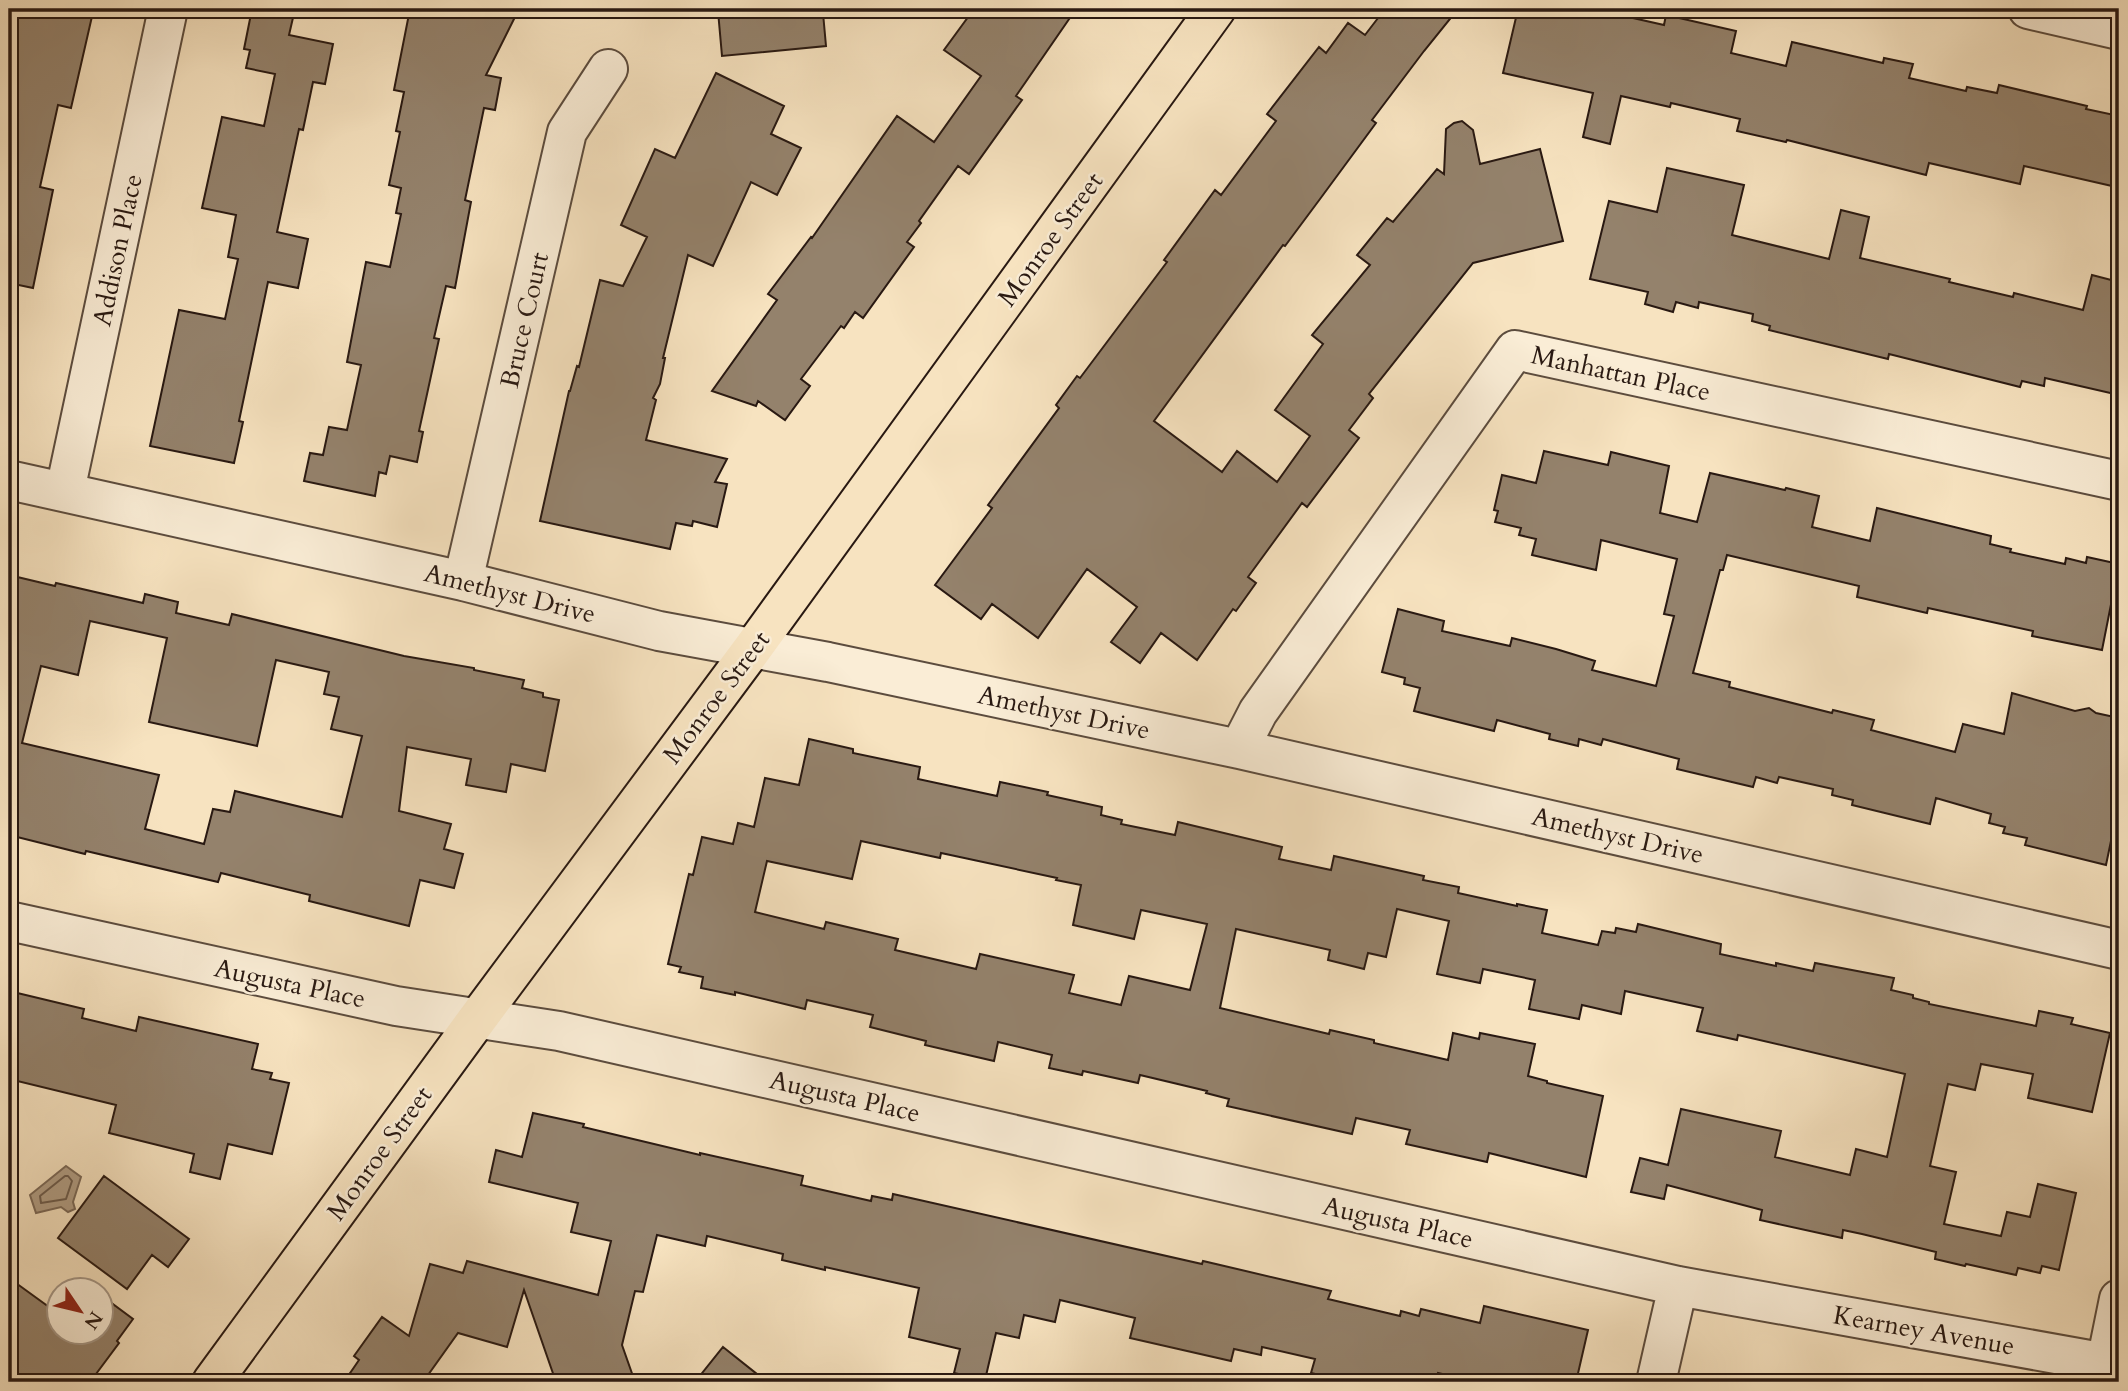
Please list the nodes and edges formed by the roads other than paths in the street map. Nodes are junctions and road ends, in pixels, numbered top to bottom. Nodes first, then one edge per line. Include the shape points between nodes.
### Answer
1 (168, 9) edge
2 (1216, 9) edge
3 (2028, 9) edge
4 (2119, 30) edge
5 (608, 69) dead end
6 (9, 480) edge
7 (2119, 481) edge
8 (65, 491) junction
9 (463, 581) junction
10 (753, 648) junction
11 (1239, 749) junction
12 (9, 921) edge
13 (2119, 950) edge
14 (478, 1018) junction
15 (1678, 1286) junction
16 (2119, 1299) edge
17 (212, 1382) edge
18 (1656, 1382) edge

1 - 8 street, Addison Place
2 - 10 main road, Monroe Street
3 - 4 street
5 - 9 street, Bruce Court via 567,132
6 - 8 street, Amethyst Drive
7 - 11 street, Manhattan Place via 1515,350 1258,712
8 - 9 street, Amethyst Drive
9 - 10 street, Amethyst Drive via 659,631
10 - 11 street, Amethyst Drive
10 - 14 main road, Monroe Street
11 - 13 street, Amethyst Drive
12 - 14 street, Augusta Place via 396,1006
14 - 15 street, Augusta Place via 559,1031
14 - 17 main road, Monroe Street
15 - 16 street, Kearney Avenue via 2106,1363
15 - 18 street

